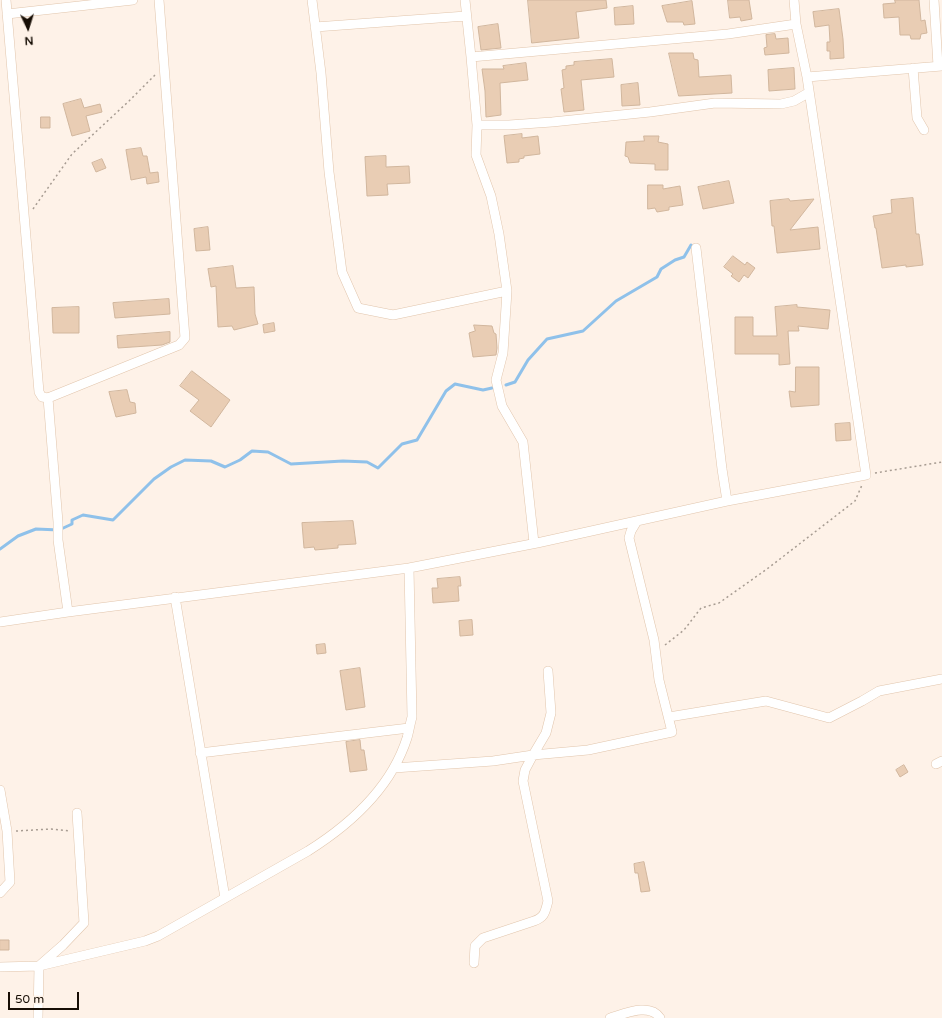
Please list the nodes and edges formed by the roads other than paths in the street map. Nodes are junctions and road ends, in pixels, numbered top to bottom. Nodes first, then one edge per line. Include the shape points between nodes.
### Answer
1 (6, 0) edge
2 (133, 0) edge
3 (159, 0) edge
4 (312, 0) edge
5 (465, 0) edge
6 (794, 0) edge
7 (934, 0) edge
8 (7, 14) junction
9 (466, 16) junction
10 (796, 24) junction
11 (315, 27) junction
12 (471, 57) junction
13 (940, 66) edge
14 (913, 68) junction
15 (807, 77) junction
16 (808, 93) junction
17 (477, 125) junction
18 (924, 130) dead end
19 (696, 248) dead end
20 (507, 291) junction
21 (48, 398) junction
22 (727, 501) junction
23 (637, 521) junction
24 (534, 543) junction
25 (409, 568) junction
26 (175, 598) junction
27 (68, 612) junction
28 (0, 622) edge
29 (548, 671) dead end
30 (942, 679) edge
31 (669, 717) junction
32 (409, 728) junction
33 (200, 753) junction
34 (533, 754) junction
35 (394, 768) junction
36 (0, 790) edge
37 (77, 813) dead end
38 (0, 893) edge
39 (225, 898) junction
40 (474, 963) dead end
41 (39, 966) junction
42 (0, 968) edge
43 (38, 1018) edge
44 (610, 1018) edge
45 (660, 1018) edge

1 - 8 street
2 - 8 street
3 - 21 street via 185,338 179,345
4 - 11 street
5 - 9 street
6 - 10 street
7 - 13 street
8 - 21 street via 39,392 42,397
9 - 11 street
9 - 12 street
10 - 12 street via 728,34
10 - 15 street
11 - 20 street via 342,272 358,308 393,315
12 - 17 street
13 - 14 street
14 - 15 street
14 - 18 street via 917,118
15 - 16 street
16 - 17 street via 794,101 781,104 715,103 509,126
16 - 22 street via 866,475
17 - 20 street via 476,155 491,196
19 - 22 street
20 - 24 street via 504,353 496,380 502,406 523,442
21 - 27 street via 58,540
22 - 23 street
23 - 24 street
23 - 31 street via 629,538 654,640 659,680
24 - 25 street
25 - 26 street
25 - 32 street via 412,717
26 - 27 street
26 - 33 street
27 - 28 street
29 - 34 street via 551,713 546,733
30 - 31 street via 879,691 829,718 766,702
31 - 34 street via 672,732 588,750
32 - 33 street
32 - 35 street via 408,738
33 - 39 street
34 - 35 street via 493,761
34 - 40 street via 523,781 548,901 545,914 540,919 483,938 475,946
35 - 39 street via 378,792 354,818 332,836
36 - 38 street via 7,831 10,882
37 - 41 street via 84,923
39 - 41 street via 146,941
41 - 42 street
41 - 43 street
44 - 45 street via 636,1010 648,1010

